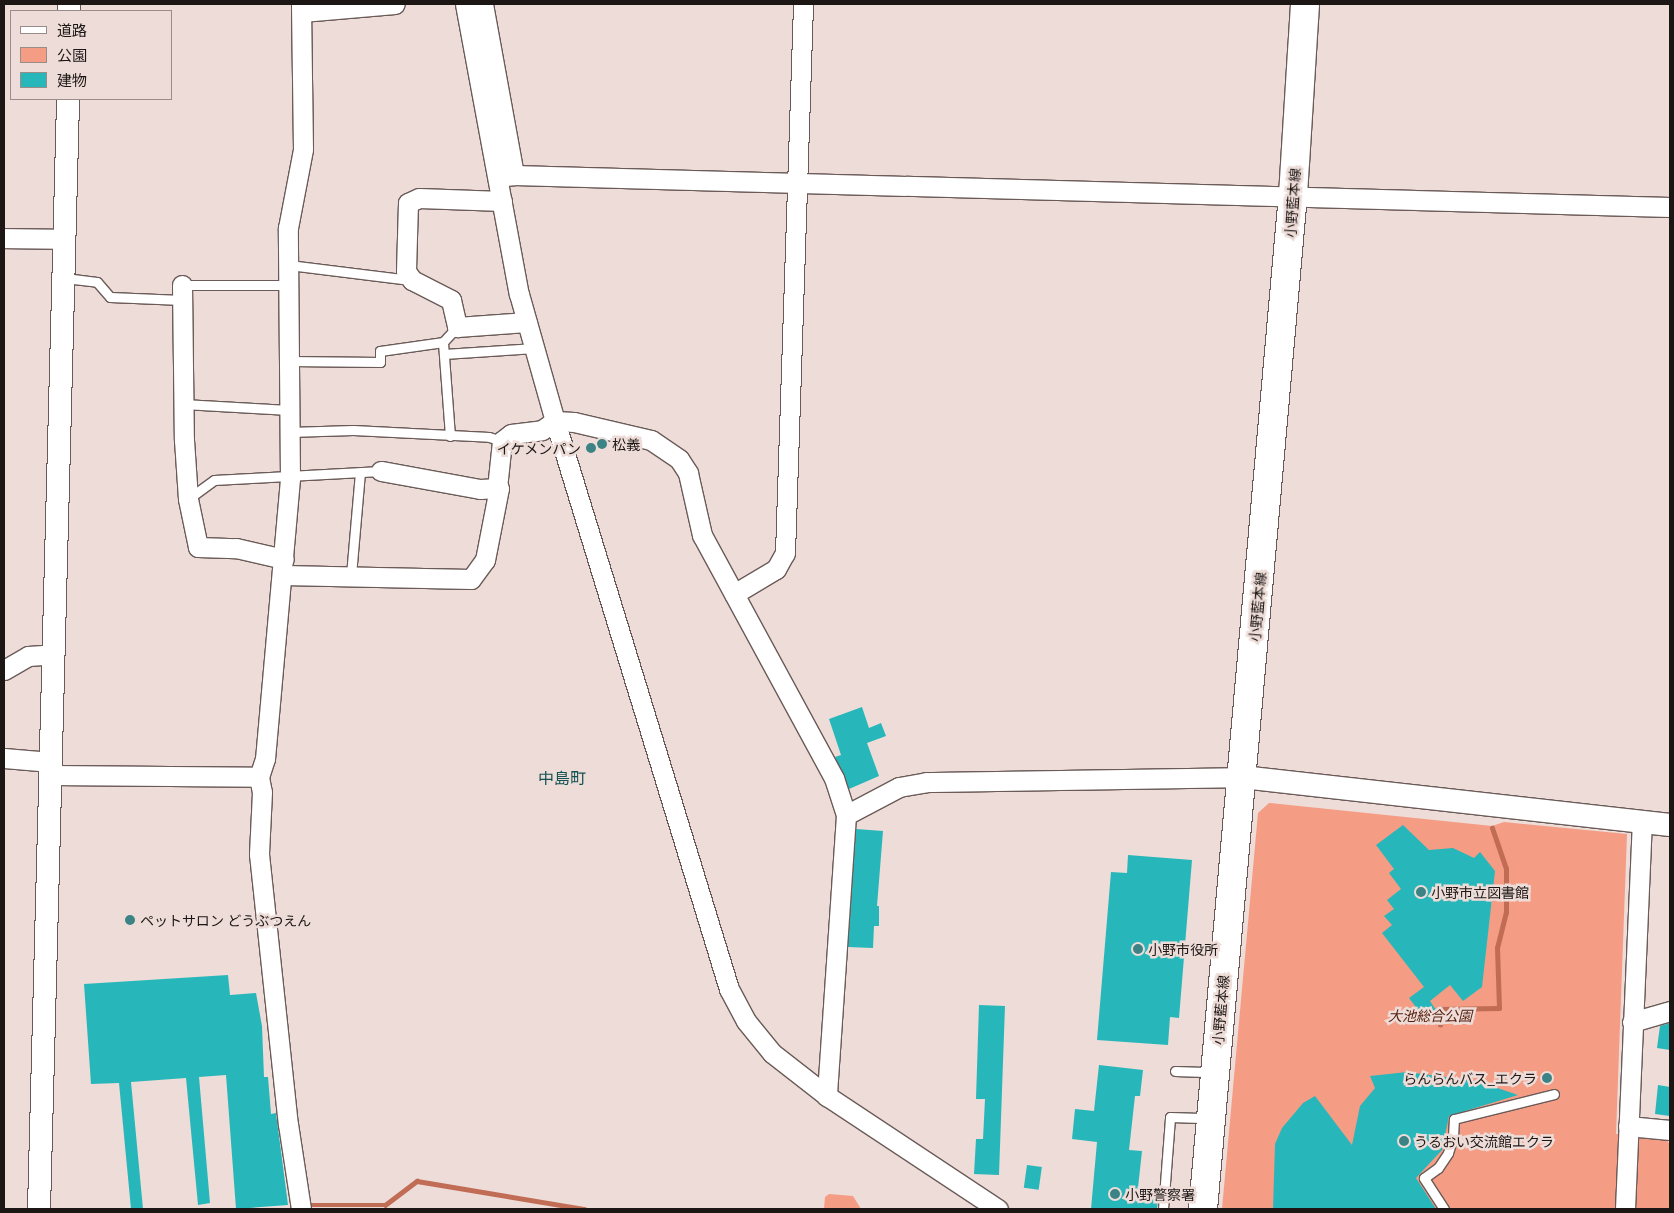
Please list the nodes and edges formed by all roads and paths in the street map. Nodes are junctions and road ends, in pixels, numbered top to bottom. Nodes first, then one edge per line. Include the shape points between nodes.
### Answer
1 (395, 4) edge
2 (465, 4) edge
3 (483, 4) edge
4 (803, 4) edge
5 (1305, 4) edge
6 (302, 8) edge
7 (68, 100) edge
8 (506, 176) junction
9 (799, 183) junction
10 (1293, 195) junction
11 (502, 201) junction
12 (1670, 207) edge
13 (4, 238) edge
14 (65, 239) junction
15 (288, 265) junction
16 (64, 278) junction
17 (412, 280) junction
18 (289, 285) junction
19 (182, 292) junction
20 (527, 322) junction
21 (457, 327) junction
22 (443, 342) junction
23 (535, 348) junction
24 (444, 354) junction
25 (289, 360) junction
26 (183, 404) junction
27 (289, 410) junction
28 (555, 421) junction
29 (289, 432) junction
30 (450, 436) junction
31 (502, 441) junction
32 (381, 470) joint
33 (360, 472) junction
34 (290, 478) junction
35 (497, 488) junction
36 (188, 499) junction
37 (283, 567) junction
38 (351, 575) junction
39 (734, 594) junction
40 (54, 654) junction
41 (4, 670) edge
42 (4, 758) edge
43 (51, 769) junction
44 (259, 777) junction
45 (1242, 777) junction
46 (846, 815) junction
47 (1642, 822) junction
48 (1670, 825) edge
49 (1670, 1011) edge
50 (1632, 1022) junction
51 (1176, 1071) dead end
52 (1215, 1072) junction
53 (1554, 1094) dead end
54 (826, 1096) junction
55 (1211, 1118) junction
56 (1628, 1126) junction
57 (1670, 1130) edge
58 (39, 1209) edge
59 (301, 1209) edge
60 (998, 1209) edge
61 (1163, 1209) edge
62 (1203, 1209) edge
63 (1444, 1209) edge
64 (1625, 1209) edge

1 - 6 street
2 - 8 street
3 - 8 street
4 - 9 street
5 - 10 main road, 小野藍本線
6 - 15 street via 303,149 290,205
7 - 14 street
8 - 9 street
8 - 11 street
9 - 10 street
9 - 39 street via 785,554 776,569
10 - 12 street
10 - 45 main road, 小野藍本線
11 - 17 street via 419,198 408,203 406,271
11 - 20 street
13 - 14 street
14 - 16 street
15 - 17 lane
15 - 18 street
16 - 19 lane via 96,282 110,297
16 - 40 street
17 - 21 street via 451,300
18 - 19 lane
18 - 25 street
19 - 26 street
20 - 21 street
20 - 23 street
21 - 22 lane
22 - 24 lane
22 - 25 lane via 380,351 380,362
23 - 24 lane
23 - 28 street
24 - 30 lane
25 - 27 street
26 - 27 lane
26 - 36 street
27 - 29 street
28 - 31 street via 542,430 511,434
28 - 39 street via 574,422 651,440 679,459 688,473 702,535
28 - 54 street via 729,989 746,1021 772,1053
29 - 30 lane via 353,430
29 - 34 street
30 - 31 lane via 489,437
31 - 35 street
32 - 33 lane
32 - 35 street via 480,489
33 - 34 lane
33 - 38 lane
34 - 36 lane via 214,480
34 - 37 street
35 - 38 street via 499,501 485,560 471,579
36 - 37 street via 198,547 236,548
37 - 38 street
37 - 44 street via 265,759
39 - 46 street via 834,778
40 - 41 street via 28,656
40 - 43 street
42 - 43 street
43 - 44 street
43 - 58 street
44 - 59 street via 262,792 258,854 288,1124
45 - 46 street via 926,782 899,788
45 - 47 street
45 - 52 main road, 小野藍本線
46 - 54 street
47 - 48 street
47 - 50 street
49 - 50 street
50 - 56 street
51 - 52 lane
52 - 55 main road, 小野藍本線
53 - 63 lane via 1454,1119 1454,1137 1448,1153 1424,1178
54 - 60 street
55 - 61 lane via 1170,1117
55 - 62 main road, 小野藍本線
56 - 57 street
56 - 64 street

